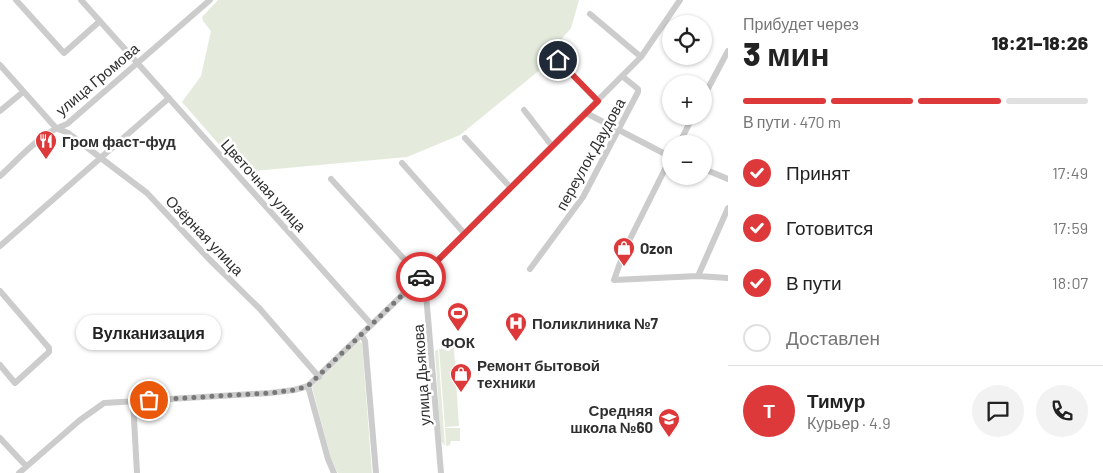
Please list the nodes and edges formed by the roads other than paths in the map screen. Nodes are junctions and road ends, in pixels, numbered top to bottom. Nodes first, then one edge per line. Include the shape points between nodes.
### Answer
1 (16, 0) edge
2 (81, 0) edge
3 (210, 0) edge
4 (680, 0) edge
5 (590, 14) dead end
6 (100, 21) junction
7 (728, 51) edge
8 (641, 57) junction
9 (558, 60) dead end
10 (137, 62) junction
11 (0, 65) edge
12 (622, 76) junction
13 (712, 81) edge
14 (23, 92) junction
15 (170, 98) junction
16 (598, 101) junction
17 (524, 110) dead end
18 (0, 111) edge
19 (586, 113) junction
20 (56, 128) junction
21 (618, 131) junction
22 (465, 138) dead end
23 (552, 146) junction
24 (662, 153) edge
25 (100, 157) junction
26 (402, 163) dead end
27 (712, 173) edge
28 (662, 175) edge
29 (0, 176) edge
30 (331, 179) dead end
31 (728, 179) edge
32 (510, 187) junction
33 (728, 208) edge
34 (464, 233) junction
35 (0, 246) edge
36 (530, 269) dead end
37 (421, 276) junction
38 (698, 276) junction
39 (728, 278) edge
40 (0, 291) edge
41 (371, 324) junction
42 (361, 334) junction
43 (0, 365) edge
44 (319, 377) junction
45 (308, 386) junction
46 (133, 401) junction
47 (0, 438) edge
48 (26, 466) junction
49 (19, 473) edge
50 (137, 473) edge
51 (334, 473) edge
52 (376, 473) edge
53 (440, 473) edge

1 - 6 street via 64,53
2 - 6 street, Цветочная улица
3 - 10 street, улица Громова
4 - 8 street
5 - 8 street
6 - 10 street, Цветочная улица
7 - 13 street
8 - 12 street
9 - 16 street
10 - 15 street, Цветочная улица
10 - 20 street, улица Громова via 67,124
11 - 14 street, Озёрная улица
12 - 16 street
12 - 21 street, переулок Даудова via 639,91
14 - 18 street
14 - 20 street, Озёрная улица
15 - 25 street
15 - 41 street, Цветочная улица
16 - 19 street
17 - 23 street
19 - 21 street
19 - 23 street
20 - 25 street, Озёрная улица
20 - 29 street, улица Громова
21 - 24 street
21 - 36 street, переулок Даудова via 583,197
22 - 32 street
23 - 32 street
25 - 35 street
25 - 44 street, Озёрная улица via 148,193 260,309
26 - 34 street
27 - 31 street
28 - 38 street via 625,249 614,280
30 - 37 street
32 - 34 street
33 - 38 street
34 - 37 street
37 - 41 street
37 - 53 street, улица Дьякова via 427,287
38 - 39 street
40 - 43 street via 49,348 49,352 16,383
41 - 42 street
42 - 44 street
42 - 52 street via 365,341
44 - 45 street
45 - 46 street via 270,393
45 - 51 street
46 - 48 street via 97,407
46 - 50 street
47 - 48 street
48 - 49 street

